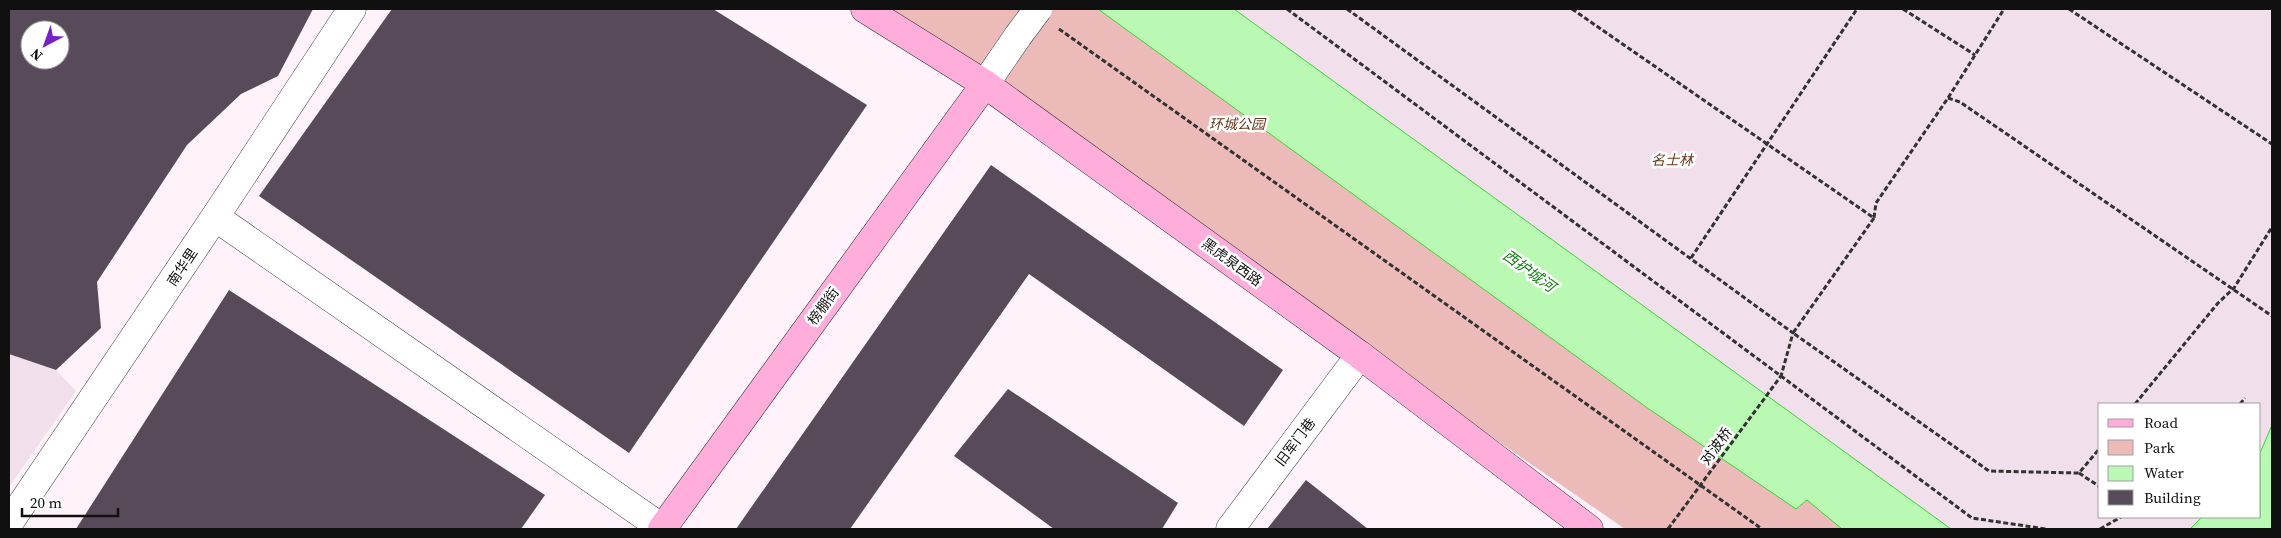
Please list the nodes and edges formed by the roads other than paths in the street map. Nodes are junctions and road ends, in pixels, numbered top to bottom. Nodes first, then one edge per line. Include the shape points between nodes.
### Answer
1 (352, 9) edge
2 (865, 9) edge
3 (1046, 17) edge
4 (985, 84) junction
5 (215, 217) junction
6 (1360, 354) junction
7 (9, 523) edge
8 (662, 529) edge
9 (1230, 529) edge
10 (1589, 529) edge

1 - 5 street, 南华里
2 - 4 street, 黑虎泉西路
3 - 4 street, bridge via 1018,36
4 - 6 street, 黑虎泉西路
4 - 8 street, 榜棚街
5 - 7 street, 南华里
5 - 8 street
6 - 9 street, 旧军门巷
6 - 10 street, 黑虎泉西路

